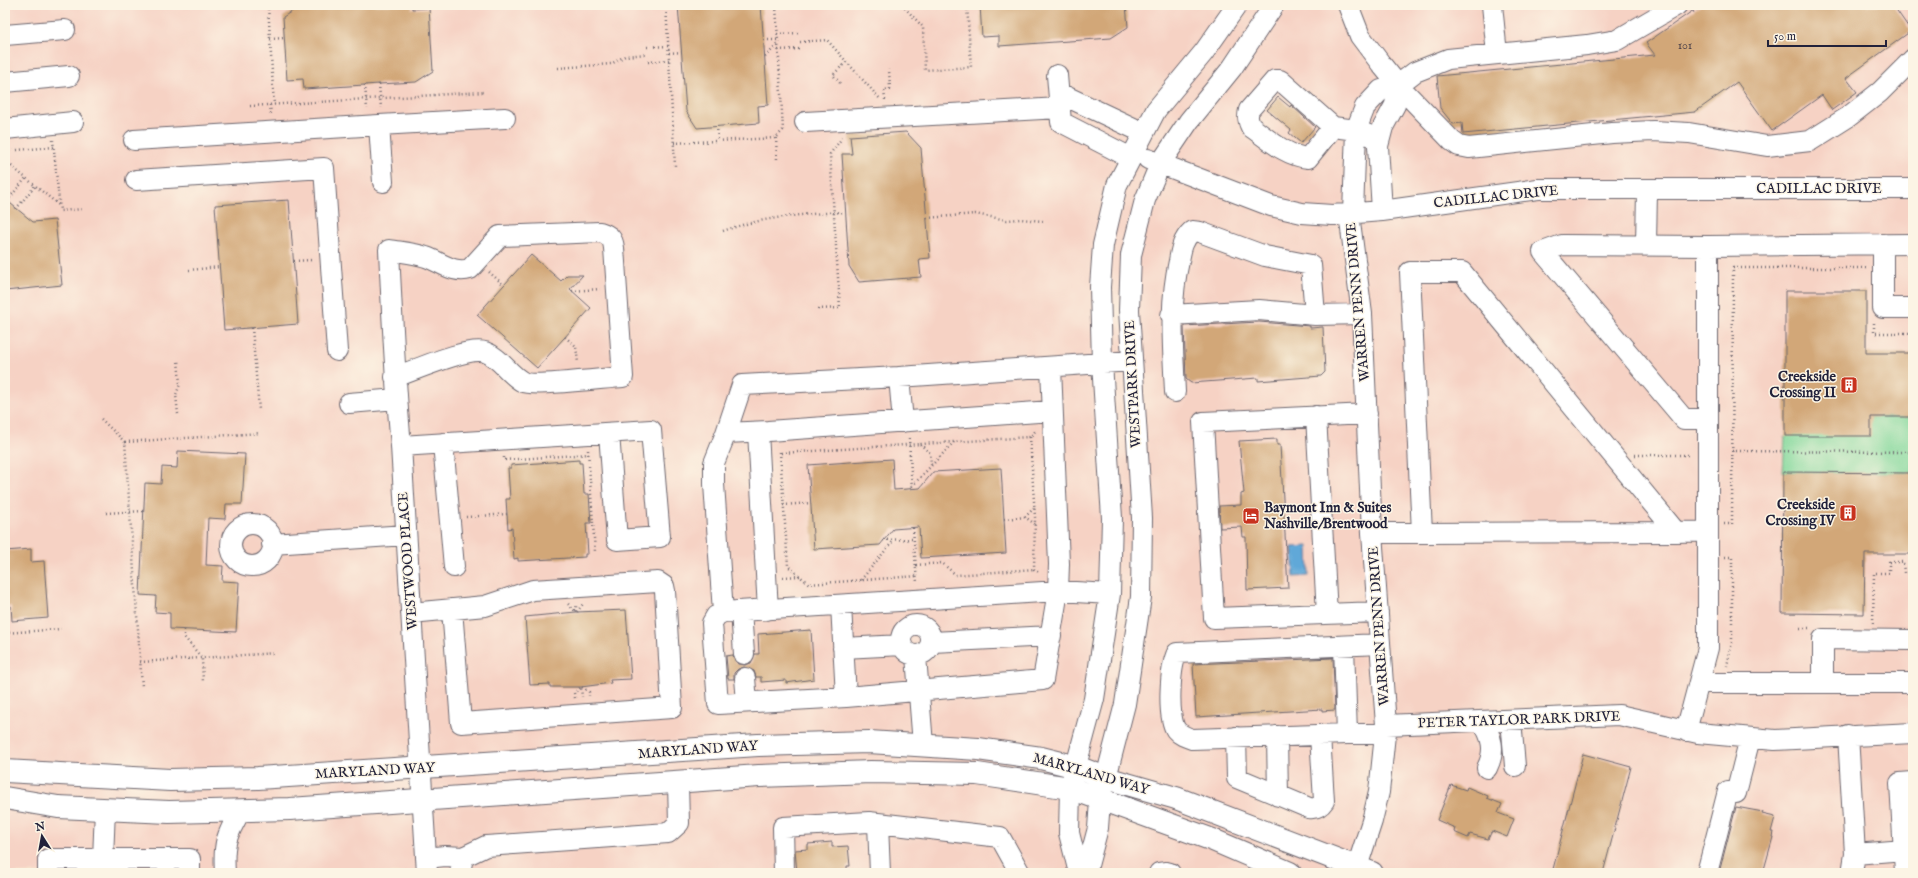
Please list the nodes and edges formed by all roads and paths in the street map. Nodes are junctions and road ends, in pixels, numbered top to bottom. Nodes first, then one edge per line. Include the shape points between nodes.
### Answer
1 (268, 5) edge
2 (666, 5) edge
3 (776, 5) edge
4 (902, 5) edge
5 (967, 5) edge
6 (1237, 5) edge
7 (1274, 5) edge
8 (1348, 5) edge
9 (1492, 5) edge
10 (1677, 5) edge
11 (65, 30) dead end
12 (800, 33) dead end
13 (777, 34) junction
14 (5, 35) edge
15 (284, 38) dead end
16 (270, 39) junction
17 (764, 40) dead end
18 (778, 40) junction
19 (800, 42) dead end
20 (778, 44) junction
21 (668, 46) junction
22 (647, 47) dead end
23 (801, 48) dead end
24 (778, 50) junction
25 (682, 52) dead end
26 (668, 53) junction
27 (647, 54) dead end
28 (1497, 54) junction
29 (765, 57) dead end
30 (1913, 59) edge
31 (669, 60) junction
32 (648, 62) dead end
33 (846, 62) junction
34 (558, 68) dead end
35 (889, 69) dead end
36 (69, 76) dead end
37 (5, 82) edge
38 (840, 83) dead end
39 (379, 84) dead end
40 (365, 85) dead end
41 (1398, 85) junction
42 (484, 92) dead end
43 (380, 98) junction
44 (366, 99) junction
45 (1059, 100) junction
46 (274, 105) junction
47 (250, 106) dead end
48 (505, 118) dead end
49 (856, 120) junction
50 (73, 122) dead end
51 (805, 122) dead end
52 (52, 124) junction
53 (376, 125) junction
54 (717, 126) dead end
55 (1333, 126) dead end
56 (5, 128) edge
57 (1356, 130) junction
58 (1144, 133) junction
59 (776, 138) junction
60 (1379, 139) junction
61 (134, 140) dead end
62 (718, 141) junction
63 (674, 144) junction
64 (54, 147) junction
65 (5, 151) edge
66 (1132, 155) junction
67 (777, 159) dead end
68 (5, 161) edge
69 (1160, 164) junction
70 (676, 166) dead end
71 (26, 178) junction
72 (136, 180) dead end
73 (383, 182) dead end
74 (35, 186) junction
75 (1913, 189) edge
76 (1647, 190) junction
77 (7, 201) dead end
78 (60, 206) junction
79 (16, 209) dead end
80 (83, 209) dead end
81 (1382, 211) junction
82 (834, 212) junction
83 (845, 212) dead end
84 (1351, 214) junction
85 (927, 218) dead end
86 (1043, 221) dead end
87 (723, 231) dead end
88 (1883, 244) junction
89 (1913, 244) edge
90 (1646, 246) junction
91 (1708, 246) junction
92 (220, 267) dead end
93 (1875, 268) dead end
94 (188, 270) dead end
95 (617, 288) junction
96 (572, 291) dead end
97 (818, 308) dead end
98 (1913, 308) edge
99 (1362, 314) junction
100 (1172, 315) junction
101 (1315, 315) junction
102 (1874, 318) dead end
103 (1130, 326) junction
104 (252, 328) dead end
105 (1100, 328) junction
106 (1913, 332) edge
107 (566, 337) dead end
108 (337, 352) dead end
109 (178, 360) dead end
110 (1132, 361) junction
111 (1102, 363) junction
112 (1050, 367) junction
113 (395, 377) junction
114 (899, 377) junction
115 (580, 380) junction
116 (1175, 392) dead end
117 (397, 399) junction
118 (349, 403) dead end
119 (259, 410) dead end
120 (1052, 411) junction
121 (178, 414) dead end
122 (1367, 414) junction
123 (1316, 416) junction
124 (101, 419) dead end
125 (1708, 419) junction
126 (905, 422) junction
127 (609, 432) junction
128 (758, 432) junction
129 (260, 433) dead end
130 (726, 433) junction
131 (587, 434) junction
132 (1030, 437) junction
133 (125, 442) junction
134 (955, 442) junction
135 (443, 443) junction
136 (919, 444) junction
137 (910, 445) junction
138 (401, 446) junction
139 (1732, 451) junction
140 (1913, 452) edge
141 (781, 453) junction
142 (1635, 455) dead end
143 (1693, 455) dead end
144 (931, 466) junction
145 (811, 503) dead end
146 (784, 505) junction
147 (762, 507) junction
148 (1034, 508) junction
149 (144, 511) dead end
150 (130, 512) junction
151 (106, 513) dead end
152 (507, 514) dead end
153 (1025, 517) junction
154 (450, 518) junction
155 (1004, 519) dead end
156 (1035, 524) junction
157 (913, 528) dead end
158 (1714, 528) junction
159 (1676, 532) junction
160 (1372, 533) junction
161 (1422, 533) junction
162 (406, 535) junction
163 (914, 539) junction
164 (883, 540) dead end
165 (894, 540) junction
166 (272, 544) dead end
167 (595, 552) dead end
168 (1719, 557) dead end
169 (916, 565) junction
170 (454, 567) dead end
171 (1034, 569) junction
172 (1913, 573) edge
173 (917, 576) junction
174 (860, 580) junction
175 (1058, 591) junction
176 (1110, 594) junction
177 (915, 600) junction
178 (841, 605) junction
179 (452, 609) junction
180 (768, 610) junction
181 (732, 612) junction
182 (1378, 612) junction
183 (411, 613) junction
184 (1326, 614) junction
185 (914, 625) junction
186 (1869, 627) dead end
187 (1800, 628) dead end
188 (1815, 628) dead end
189 (61, 629) dead end
190 (184, 630) dead end
191 (5, 632) edge
192 (1051, 636) junction
193 (1913, 640) edge
194 (932, 642) junction
195 (1380, 644) junction
196 (1344, 646) junction
197 (843, 648) junction
198 (909, 650) junction
199 (275, 653) dead end
200 (744, 654) dead end
201 (202, 658) junction
202 (140, 662) junction
203 (745, 678) dead end
204 (1724, 682) junction
205 (1823, 682) junction
206 (203, 683) dead end
207 (1700, 683) junction
208 (1913, 683) edge
209 (142, 687) dead end
210 (919, 690) junction
211 (846, 697) junction
212 (747, 702) junction
213 (1511, 720) junction
214 (1482, 721) junction
215 (1386, 730) junction
216 (1686, 731) junction
217 (1913, 733) edge
218 (1347, 734) junction
219 (1320, 735) junction
220 (1277, 736) junction
221 (1848, 736) junction
222 (1236, 737) junction
223 (1750, 738) junction
224 (923, 745) junction
225 (704, 749) junction
226 (1515, 766) dead end
227 (1077, 767) junction
228 (421, 768) junction
229 (1487, 768) dead end
230 (5, 771) edge
231 (106, 777) junction
232 (1106, 778) junction
233 (1913, 782) edge
234 (678, 783) junction
235 (1070, 788) junction
236 (1278, 796) junction
237 (5, 798) edge
238 (423, 799) junction
239 (1100, 801) junction
240 (105, 809) junction
241 (241, 810) junction
242 (878, 824) junction
243 (1908, 853) edge
244 (103, 859) junction
245 (1853, 864) edge
246 (427, 865) edge
247 (461, 865) edge
248 (157, 866) edge
249 (1361, 871) edge
250 (48, 873) edge
251 (190, 873) edge
252 (225, 873) edge
253 (784, 873) edge
254 (880, 873) edge
255 (1020, 873) edge
256 (1079, 873) edge
257 (1086, 873) edge
258 (1159, 873) edge
259 (1170, 873) edge
260 (1290, 873) edge
261 (1707, 873) edge
262 (1905, 873) edge

1 - 16 path
2 - 21 path
3 - 13 path
4 - 5 path via 923,27 925,70 971,67
6 - 58 street, WESTPARK DRIVE via 1204,52 1156,110
7 - 69 street, WESTPARK DRIVE via 1232,68 1189,121
8 - 41 street via 1360,36
9 - 28 street
10 - 28 street via 1618,40
11 - 14 street
12 - 13 path
13 - 18 path
15 - 16 path
16 - 46 path
17 - 18 path
18 - 20 path
19 - 33 path via 827,40
20 - 24 path
20 - 29 path
21 - 22 path
21 - 26 path
23 - 24 path
24 - 59 path via 783,130
25 - 26 path
26 - 31 path
27 - 34 path via 625,56 611,64
28 - 41 street via 1448,59 1415,72
30 - 41 street via 1875,96 1810,141 1767,146 1689,133 1653,131 1469,148 1452,141
31 - 32 path
31 - 63 path
33 - 35 path via 886,105 884,90 890,89
33 - 38 path via 833,75
36 - 37 street
39 - 43 path
40 - 44 path
41 - 57 street, WARREN PENN DRIVE via 1380,90 1373,97 1365,107
41 - 60 street via 1395,105
42 - 43 path
43 - 44 path
43 - 53 path
44 - 46 path
44 - 53 path
45 - 49 street
45 - 58 street
45 - 66 street, CADILLAC DRIVE
46 - 47 path
48 - 53 street
49 - 51 street
49 - 82 path via 830,154
50 - 52 street
52 - 56 street
52 - 64 path
53 - 61 street
53 - 73 street
54 - 62 path
55 - 57 street
57 - 60 street
57 - 84 street, WARREN PENN DRIVE
58 - 66 street, WESTPARK DRIVE
59 - 62 path
59 - 67 path
60 - 81 street
62 - 63 path
63 - 70 path
64 - 65 path
64 - 78 path
66 - 69 street, CADILLAC DRIVE
66 - 105 street, WESTPARK DRIVE via 1117,185 1103,245
68 - 71 path
69 - 84 street, CADILLAC DRIVE via 1282,209 1314,214
69 - 103 street, WESTPARK DRIVE via 1145,200 1131,255
71 - 74 path
71 - 77 path
72 - 108 street via 324,168
74 - 78 path
74 - 79 path
75 - 76 street, CADILLAC DRIVE
76 - 81 street, CADILLAC DRIVE via 1538,189
76 - 90 street
78 - 80 path via 60,211
81 - 84 street, CADILLAC DRIVE
82 - 83 path
82 - 87 path via 789,215 767,221 744,223
82 - 97 path via 840,308
84 - 99 street, WARREN PENN DRIVE
85 - 86 path via 975,214 1007,220
88 - 89 street
88 - 91 street
88 - 98 street via 1883,308
90 - 91 street
90 - 125 street via 1562,245 1543,252 1684,419
91 - 125 street
92 - 94 path
93 - 139 path via 1733,268
95 - 96 path
95 - 113 street, WESTWOOD PLACE via 613,241 610,236 600,232 500,236 470,269 464,271 453,269 425,256 389,250
95 - 115 street via 623,377
99 - 101 street
99 - 122 street, WARREN PENN DRIVE
100 - 101 street via 1259,310
100 - 101 street via 1174,280 1183,244 1192,231 1265,256 1311,265
100 - 116 street
102 - 106 path via 1874,332
103 - 105 street
103 - 110 street, WESTPARK DRIVE
104 - 119 path
105 - 111 street, WESTPARK DRIVE
107 - 115 path via 576,346
109 - 121 path
110 - 111 street
110 - 232 street, WESTPARK DRIVE via 1142,518 1141,597 1125,704
111 - 112 street
111 - 176 street, WESTPARK DRIVE via 1112,518
112 - 114 street
112 - 120 street
113 - 115 street via 478,350 490,354 523,382
113 - 117 street, WESTWOOD PLACE
114 - 126 street
114 - 130 street via 742,385
117 - 118 street
117 - 138 street, WESTWOOD PLACE
120 - 126 street
120 - 132 path
120 - 175 street
122 - 123 street
122 - 160 street, WARREN PENN DRIVE
123 - 184 street
123 - 184 street via 1203,422 1214,618
124 - 133 path
125 - 158 street
126 - 128 street
126 - 137 path
127 - 127 street via 651,430 660,537 617,540
127 - 131 street
128 - 130 street
128 - 141 path
128 - 147 street
129 - 133 path
130 - 181 street via 714,463 714,484
131 - 135 street
131 - 167 path
132 - 134 path
132 - 148 path
133 - 150 path
134 - 136 path
134 - 144 path
135 - 138 street
135 - 154 street
136 - 137 path
136 - 144 path via 930,453
137 - 141 path
137 - 144 path via 912,488
138 - 162 street, WESTWOOD PLACE
139 - 140 path
139 - 158 path via 1732,524
141 - 146 path
142 - 143 path
145 - 146 path
146 - 147 path
146 - 174 path via 788,566 809,584
147 - 180 street
148 - 153 path
148 - 156 path
149 - 150 path
150 - 151 path
150 - 202 path
152 - 154 path
153 - 155 path
153 - 156 path
154 - 170 street
156 - 171 path
157 - 163 path
158 - 159 street
158 - 207 street via 1709,633
159 - 161 street
159 - 161 street via 1462,272 1410,272
160 - 161 street
160 - 182 street, WARREN PENN DRIVE
162 - 166 street
162 - 183 street, WESTWOOD PLACE
163 - 165 path
163 - 169 path
164 - 165 path
165 - 174 path
168 - 204 path via 1732,557 1732,642
169 - 171 path via 942,563 956,575
169 - 173 path
171 - 175 path
172 - 186 path via 1904,573 1903,562 1889,562 1889,573 1874,573 1874,619
173 - 174 path
173 - 177 path
175 - 176 street
175 - 177 street
175 - 192 street
176 - 227 street, WESTPARK DRIVE via 1094,699
177 - 178 street
177 - 185 street
178 - 180 street
178 - 197 street
179 - 179 street via 485,606 533,590 658,582 664,586 665,591 672,708 461,723
179 - 183 street
180 - 181 street
181 - 200 street
181 - 212 street via 716,616 712,623 718,704
182 - 184 street
182 - 195 street, WARREN PENN DRIVE
183 - 228 street, WESTWOOD PLACE
185 - 194 street via 928,631
185 - 198 street via 904,631 901,639
187 - 188 path
189 - 191 path
190 - 201 path via 184,637
192 - 194 street
192 - 210 street via 1043,680
193 - 205 street via 1823,640
194 - 198 street via 925,653
195 - 196 street
195 - 215 street, WARREN PENN DRIVE
196 - 218 street
196 - 222 street, PETER TAYLOR PARK DRIVE via 1177,653 1172,666 1171,697 1173,722 1177,730 1192,739
197 - 198 street
197 - 211 street
198 - 210 street
199 - 201 path
201 - 202 path
201 - 206 path
202 - 209 path
203 - 212 street
204 - 205 street
204 - 207 street
205 - 208 street
207 - 216 street
210 - 211 street
210 - 224 street
211 - 212 street
213 - 214 street, PETER TAYLOR PARK DRIVE
213 - 216 street, PETER TAYLOR PARK DRIVE via 1619,715
213 - 226 street
214 - 215 street, PETER TAYLOR PARK DRIVE
214 - 229 street via 1492,743 1492,758
215 - 218 street, PETER TAYLOR PARK DRIVE
215 - 249 street, WARREN PENN DRIVE via 1379,792
216 - 223 street, PETER TAYLOR PARK DRIVE
217 - 221 street, PETER TAYLOR PARK DRIVE
218 - 219 street, PETER TAYLOR PARK DRIVE
219 - 220 street, PETER TAYLOR PARK DRIVE
219 - 236 street via 1324,800 1322,804 1309,808
220 - 222 street, PETER TAYLOR PARK DRIVE
220 - 236 street
221 - 223 street, PETER TAYLOR PARK DRIVE via 1775,740
221 - 245 street
222 - 236 street via 1237,778
223 - 261 street
224 - 225 main road, MARYLAND WAY via 869,742
224 - 227 main road, MARYLAND WAY via 978,749 1041,758
225 - 228 main road, MARYLAND WAY
225 - 234 main road
227 - 232 main road, MARYLAND WAY
227 - 235 street, WESTPARK DRIVE
228 - 231 main road, MARYLAND WAY via 258,778 170,780
228 - 238 street, WESTWOOD PLACE
230 - 231 main road, MARYLAND WAY
231 - 240 main road
232 - 239 street, WESTPARK DRIVE
232 - 249 main road, MARYLAND WAY via 1205,808
233 - 243 street via 1900,783
234 - 235 main road, MARYLAND WAY via 759,776 871,772 977,774
234 - 238 main road, MARYLAND WAY
234 - 247 street via 679,823 668,834 486,846
235 - 239 main road, MARYLAND WAY
235 - 256 street, WESTPARK DRIVE via 1069,833
237 - 240 main road, MARYLAND WAY via 58,807
238 - 241 main road, MARYLAND WAY
238 - 246 street, WESTWOOD PLACE
239 - 257 street, WESTPARK DRIVE via 1098,828
239 - 260 main road, MARYLAND WAY via 1213,840
240 - 241 main road, MARYLAND WAY via 169,812
240 - 244 street
241 - 252 street via 227,835
242 - 253 street via 868,822 784,826
242 - 254 street
242 - 255 street via 1000,837
243 - 245 street
243 - 262 street
244 - 248 street
244 - 250 street via 48,859
246 - 247 street via 445,856
248 - 251 street via 190,859
258 - 259 street

